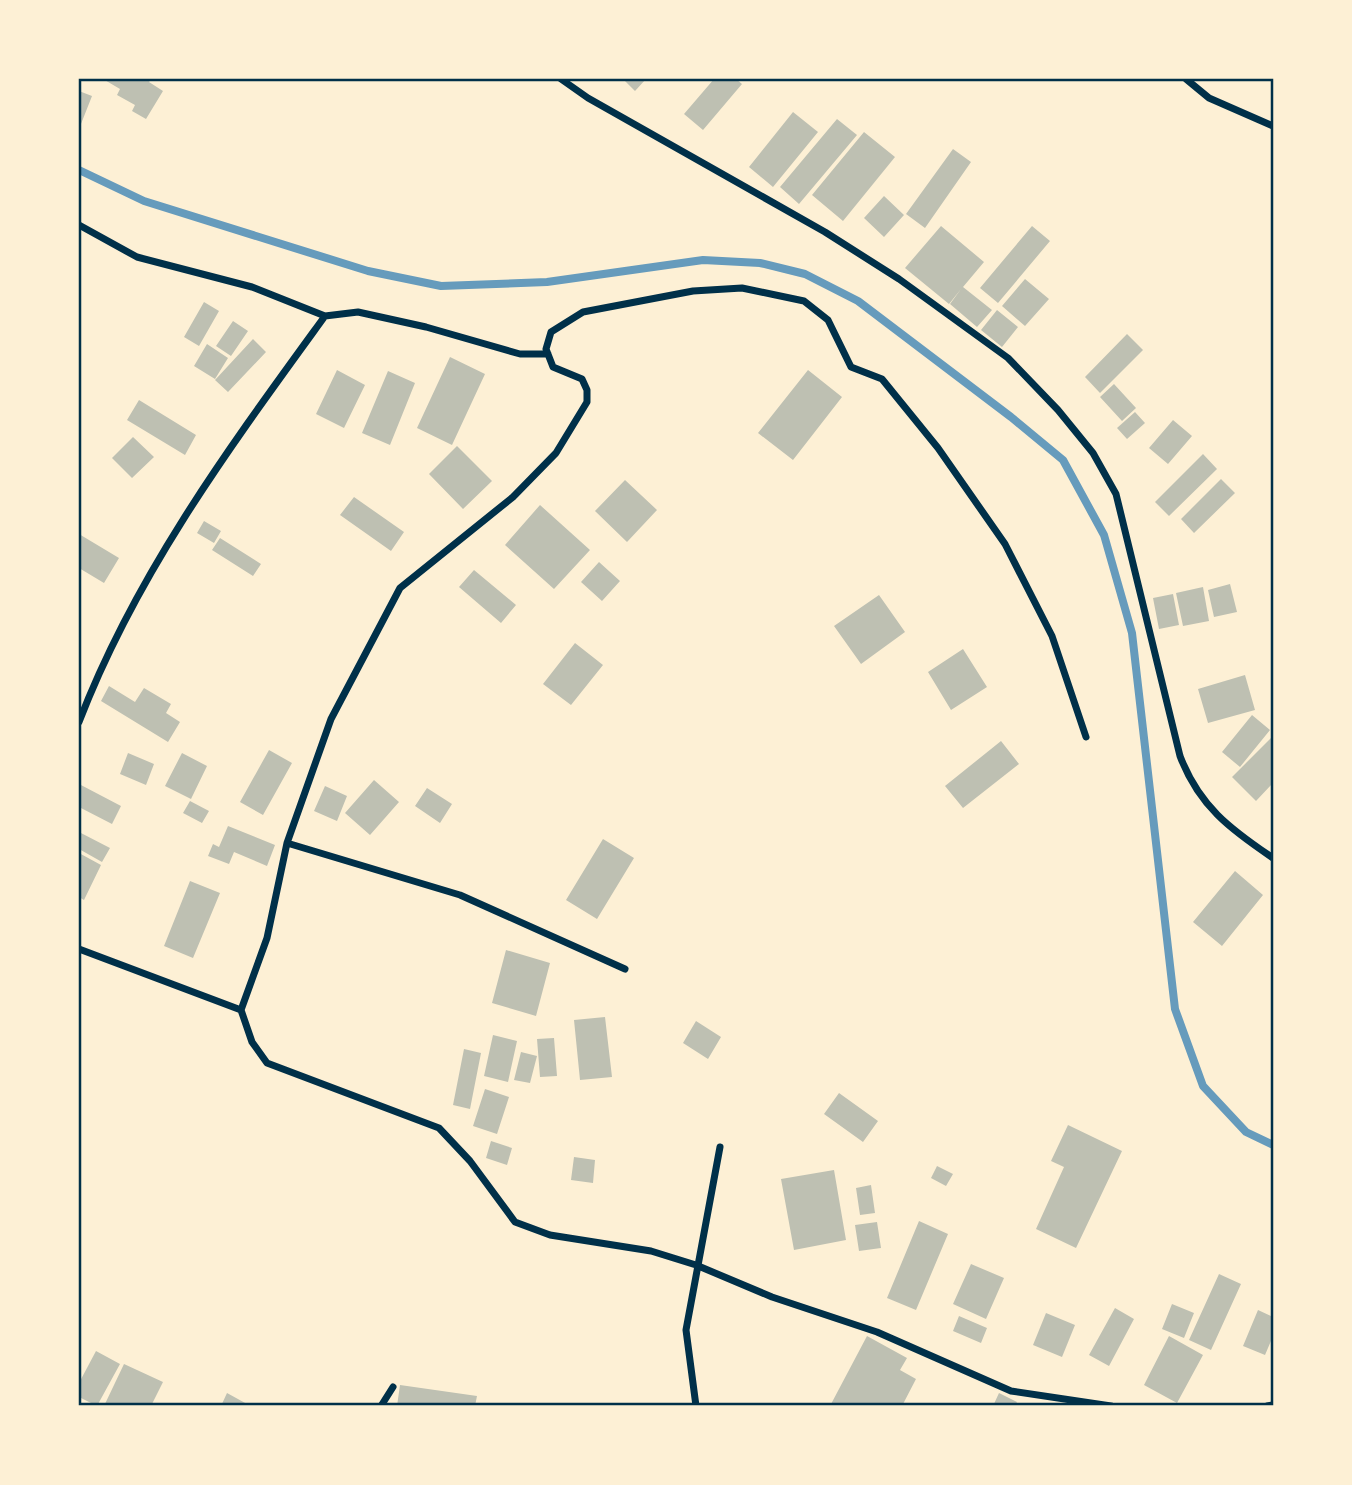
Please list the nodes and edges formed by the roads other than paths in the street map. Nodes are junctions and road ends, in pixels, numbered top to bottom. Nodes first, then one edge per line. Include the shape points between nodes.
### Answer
1 (561, 79) edge
2 (1186, 79) edge
3 (1273, 126) edge
4 (79, 225) edge
5 (325, 316) junction
6 (548, 354) junction
7 (79, 722) edge
8 (1086, 737) dead end
9 (287, 843) junction
10 (1273, 858) edge
11 (79, 950) edge
12 (625, 969) dead end
13 (241, 1010) junction
14 (720, 1147) dead end
15 (695, 1265) junction
16 (393, 1387) dead end
17 (1273, 1405) edge
18 (382, 1406) edge
19 (696, 1406) edge
20 (1111, 1406) edge
21 (1267, 1406) edge

1 - 10 street via 900,279 1008,358 1058,410 1093,453 1116,494 1190,782 1211,811
2 - 3 street via 1209,98
4 - 5 street via 137,257 252,287
5 - 6 street via 358,313 520,354
5 - 7 street via 171,539 124,621
6 - 8 street via 545,349 551,332 583,312 637,300 693,290 742,288 804,301 828,320 851,367 882,379 938,448 1005,544 1052,635
6 - 9 street via 553,367 582,379 587,402 555,453 513,497 400,588 331,719
9 - 12 street via 460,895
9 - 13 street via 267,938
11 - 13 street
13 - 15 street via 251,1042 267,1063 439,1128 515,1222 550,1235 651,1251
14 - 15 street
15 - 19 street via 686,1330
15 - 20 street via 877,1332 1011,1391
16 - 18 street
17 - 21 street

